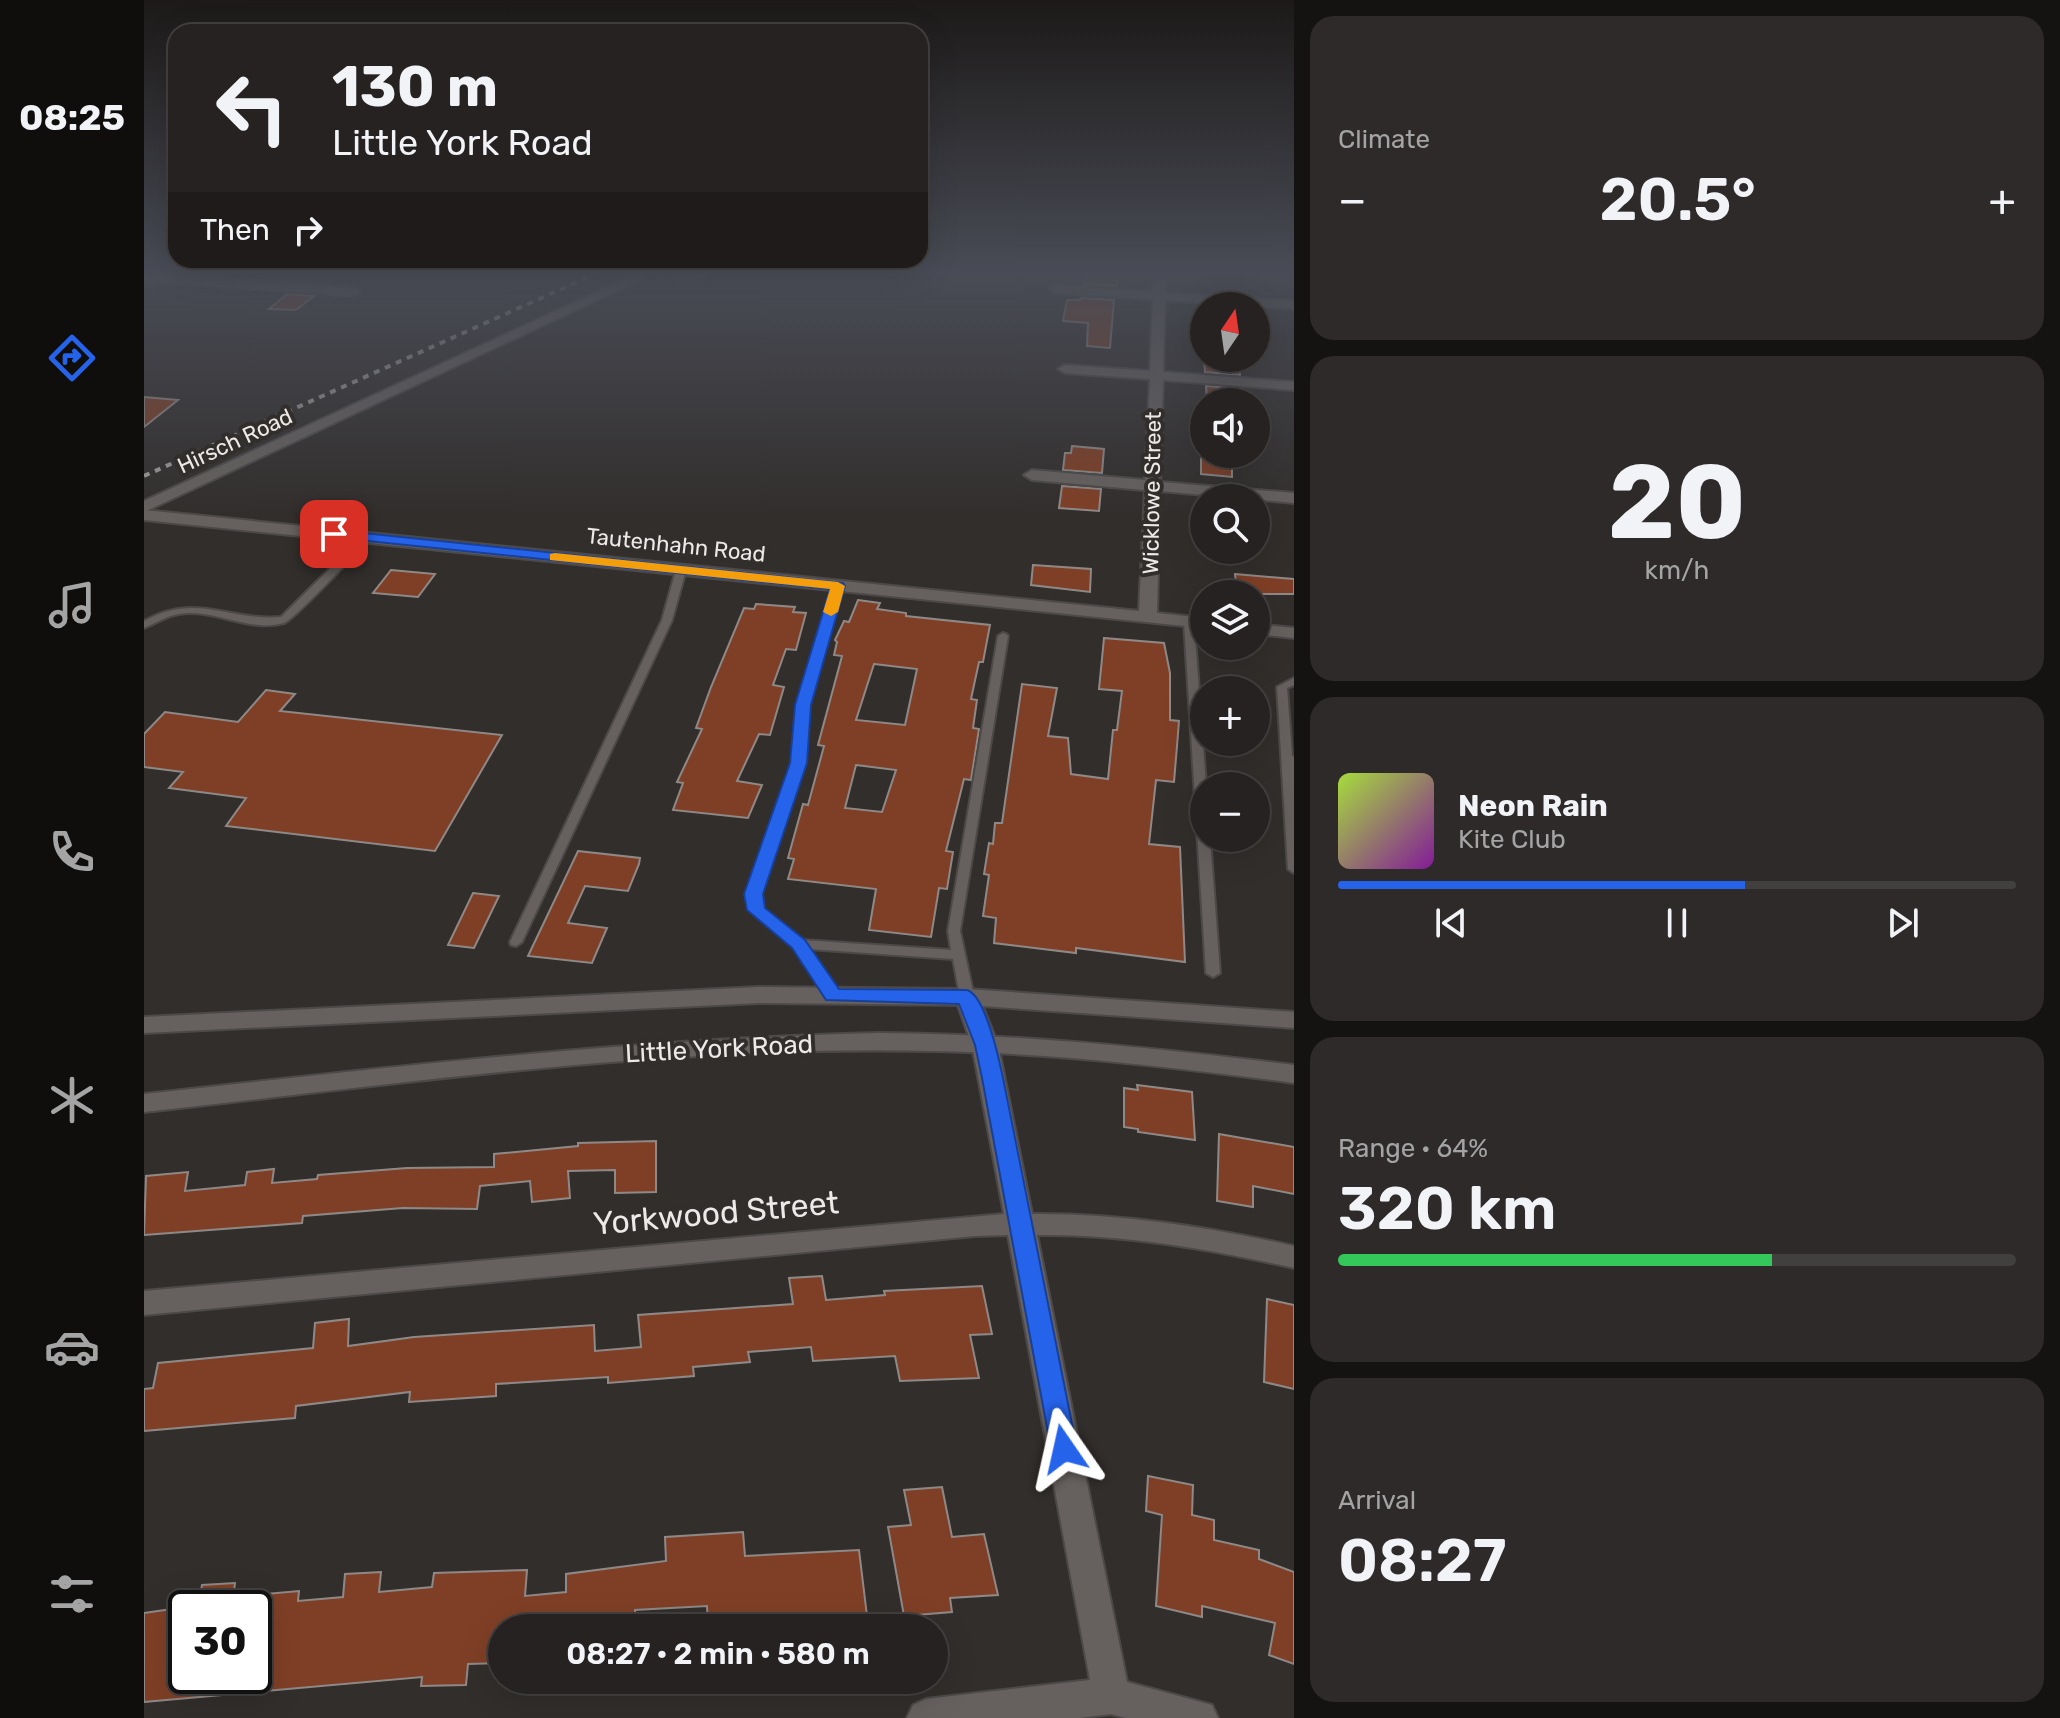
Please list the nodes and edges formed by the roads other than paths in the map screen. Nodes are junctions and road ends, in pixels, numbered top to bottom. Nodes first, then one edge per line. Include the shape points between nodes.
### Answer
1 (477, 353) edge
2 (1155, 353) edge
3 (1065, 369) dead end
4 (1154, 375) junction
5 (1294, 386) edge
6 (1032, 475) dead end
7 (1153, 486) junction
8 (1294, 498) edge
9 (144, 507) edge
10 (144, 515) edge
11 (366, 538) junction
12 (681, 570) junction
13 (838, 586) junction
14 (1148, 618) junction
15 (1190, 622) edge
16 (144, 625) edge
17 (1270, 630) edge
18 (1294, 633) edge
19 (1003, 636) dead end
20 (1198, 660) edge
21 (1294, 681) edge
22 (1290, 759) edge
23 (1294, 869) edge
24 (516, 942) dead end
25 (799, 944) junction
26 (959, 955) junction
27 (1213, 973) dead end
28 (833, 996) junction
29 (967, 997) junction
30 (1294, 1020) edge
31 (144, 1025) edge
32 (985, 1045) junction
33 (1294, 1074) edge
34 (144, 1103) edge
35 (1022, 1225) junction
36 (1294, 1257) edge
37 (144, 1303) edge
38 (1111, 1696) junction
39 (926, 1718) edge
40 (1199, 1718) edge

1 - 9 street, Hirsch Road
2 - 4 street, Wicklowe Street
3 - 4 street
4 - 5 street
4 - 7 street, Wicklowe Street
6 - 7 street
7 - 8 street
7 - 14 street, Wicklowe Street
10 - 11 street, Tautenhahn Road
11 - 12 street, Tautenhahn Road
11 - 16 lane via 284,620 270,623 176,609
12 - 13 street, Tautenhahn Road
12 - 24 lane via 667,620
13 - 14 street, Tautenhahn Road
13 - 25 lane via 803,705 798,763 753,894 756,910
14 - 15 street, Tautenhahn Road
17 - 18 street
19 - 26 lane via 954,931
20 - 27 lane
21 - 22 lane via 1282,687
22 - 23 lane
25 - 26 lane
25 - 28 lane
26 - 29 lane
28 - 29 street, Little York Road
28 - 31 street, Little York Road via 759,995
29 - 30 street, Little York Road
29 - 32 street
32 - 33 street, Little York Road via 1123,1052
32 - 34 street, Little York Road via 881,1041 731,1046 429,1070
32 - 35 street
35 - 36 street, Yorkwood Street via 1068,1224 1204,1237
35 - 37 street, Yorkwood Street via 975,1225
35 - 38 street
38 - 39 street
38 - 40 street

